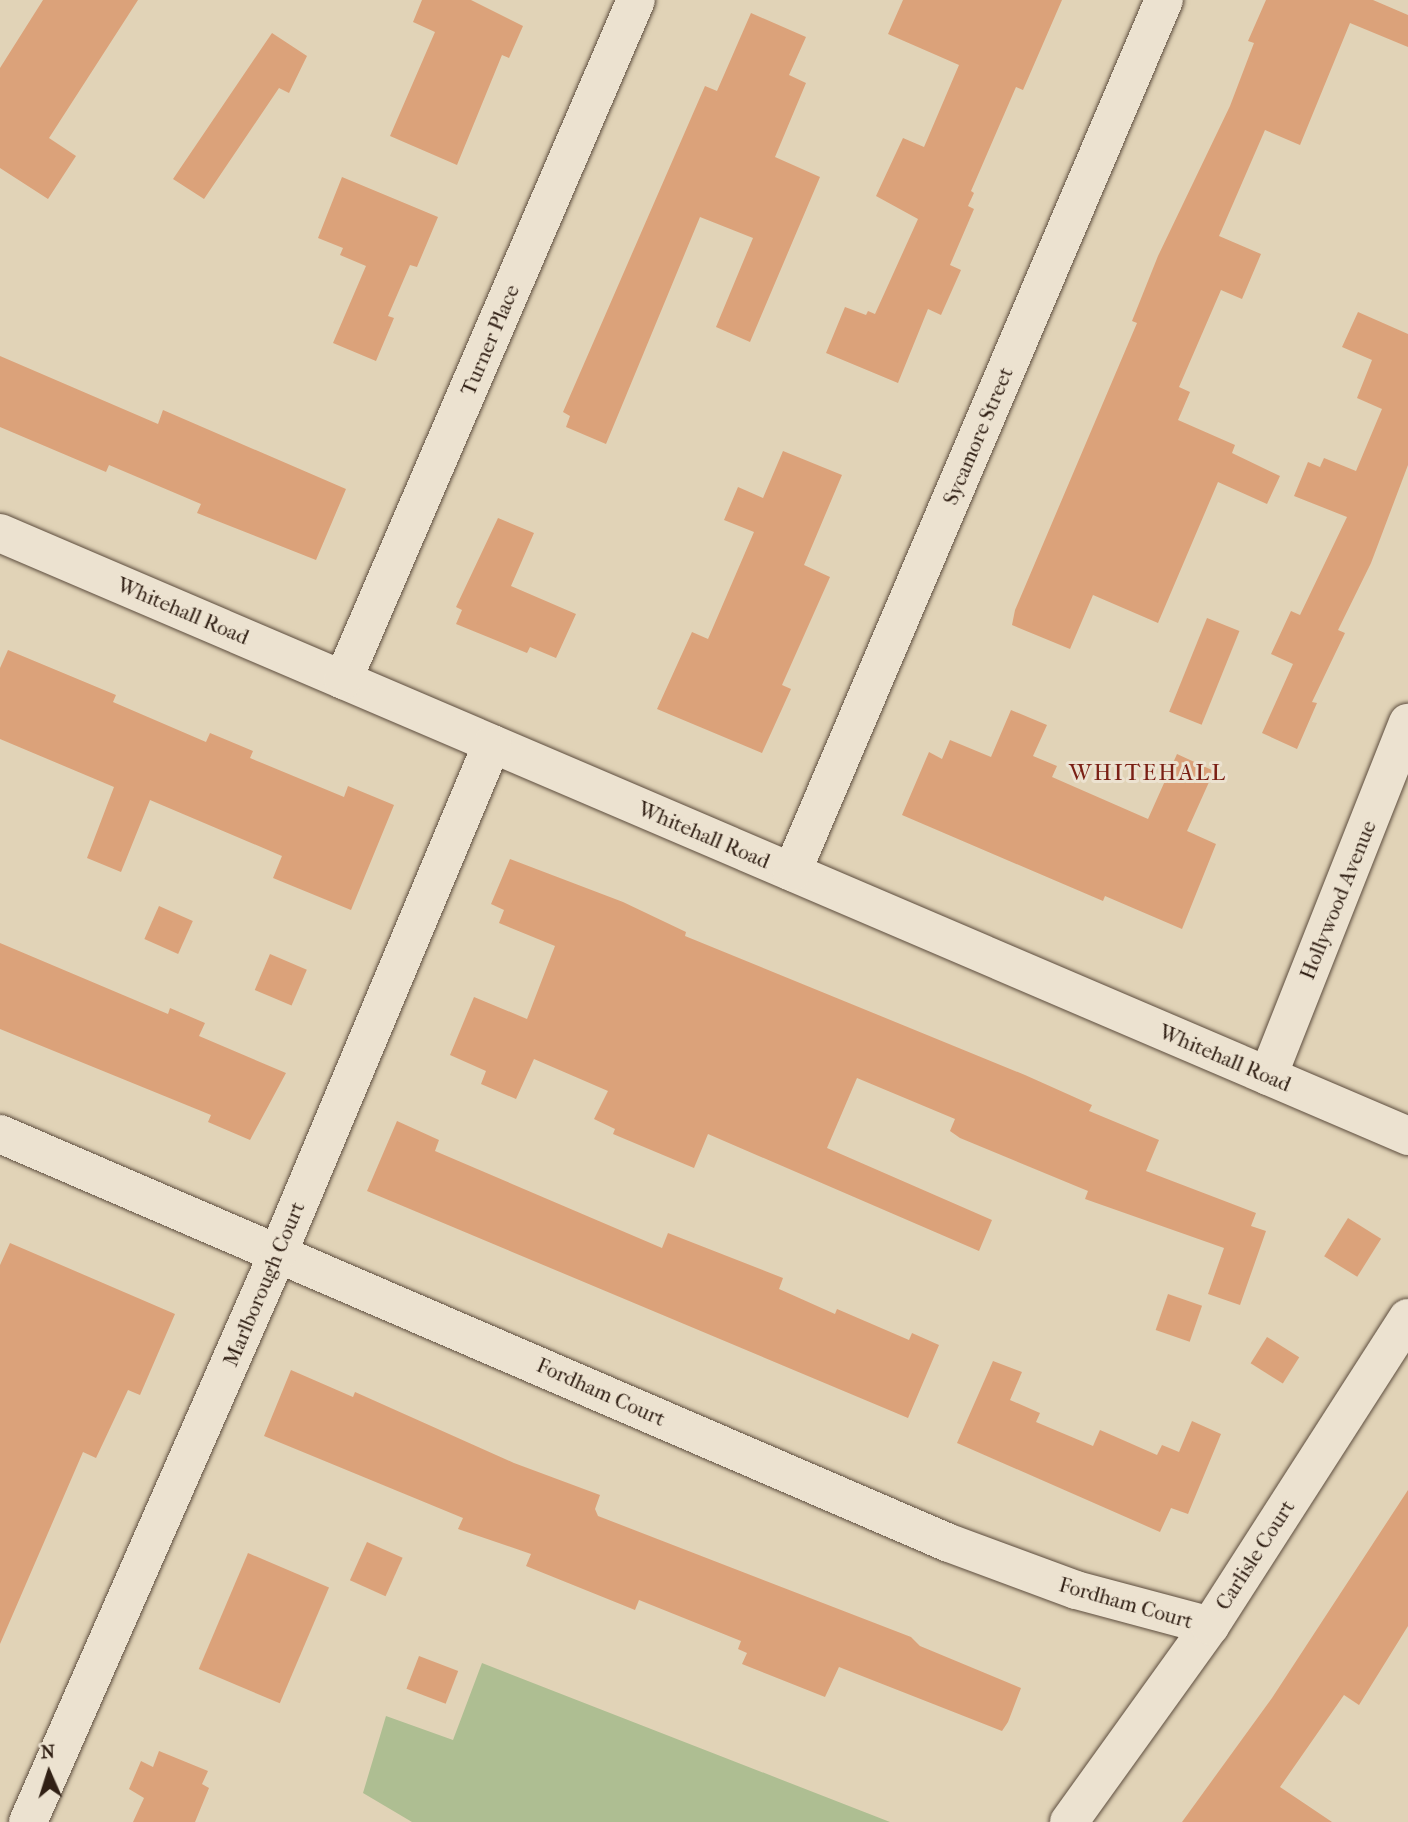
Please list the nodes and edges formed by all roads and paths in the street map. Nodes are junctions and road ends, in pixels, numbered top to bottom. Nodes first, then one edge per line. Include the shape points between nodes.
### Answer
1 (636, 0) edge
2 (1164, 0) edge
3 (0, 533) edge
4 (343, 680) junction
5 (1408, 723) edge
6 (492, 744) junction
7 (792, 872) junction
8 (1268, 1076) junction
9 (0, 1134) edge
10 (1408, 1136) edge
11 (279, 1251) junction
12 (1408, 1318) edge
13 (1210, 1626) junction
14 (28, 1822) edge
15 (1069, 1822) edge

1 - 4 street, Turner Place
2 - 7 street, Sycamore Street
3 - 4 street, Whitehall Road
4 - 6 street, Whitehall Road
5 - 8 street, Hollywood Avenue
6 - 7 street, Whitehall Road
6 - 11 street, Marlborough Court
7 - 8 street, Whitehall Road
8 - 10 street, Whitehall Road
9 - 11 street, Fordham Court
11 - 13 street, Fordham Court via 949,1543 1088,1594
11 - 14 street, Marlborough Court
12 - 13 street, Carlisle Court
13 - 15 street, Carlisle Court

